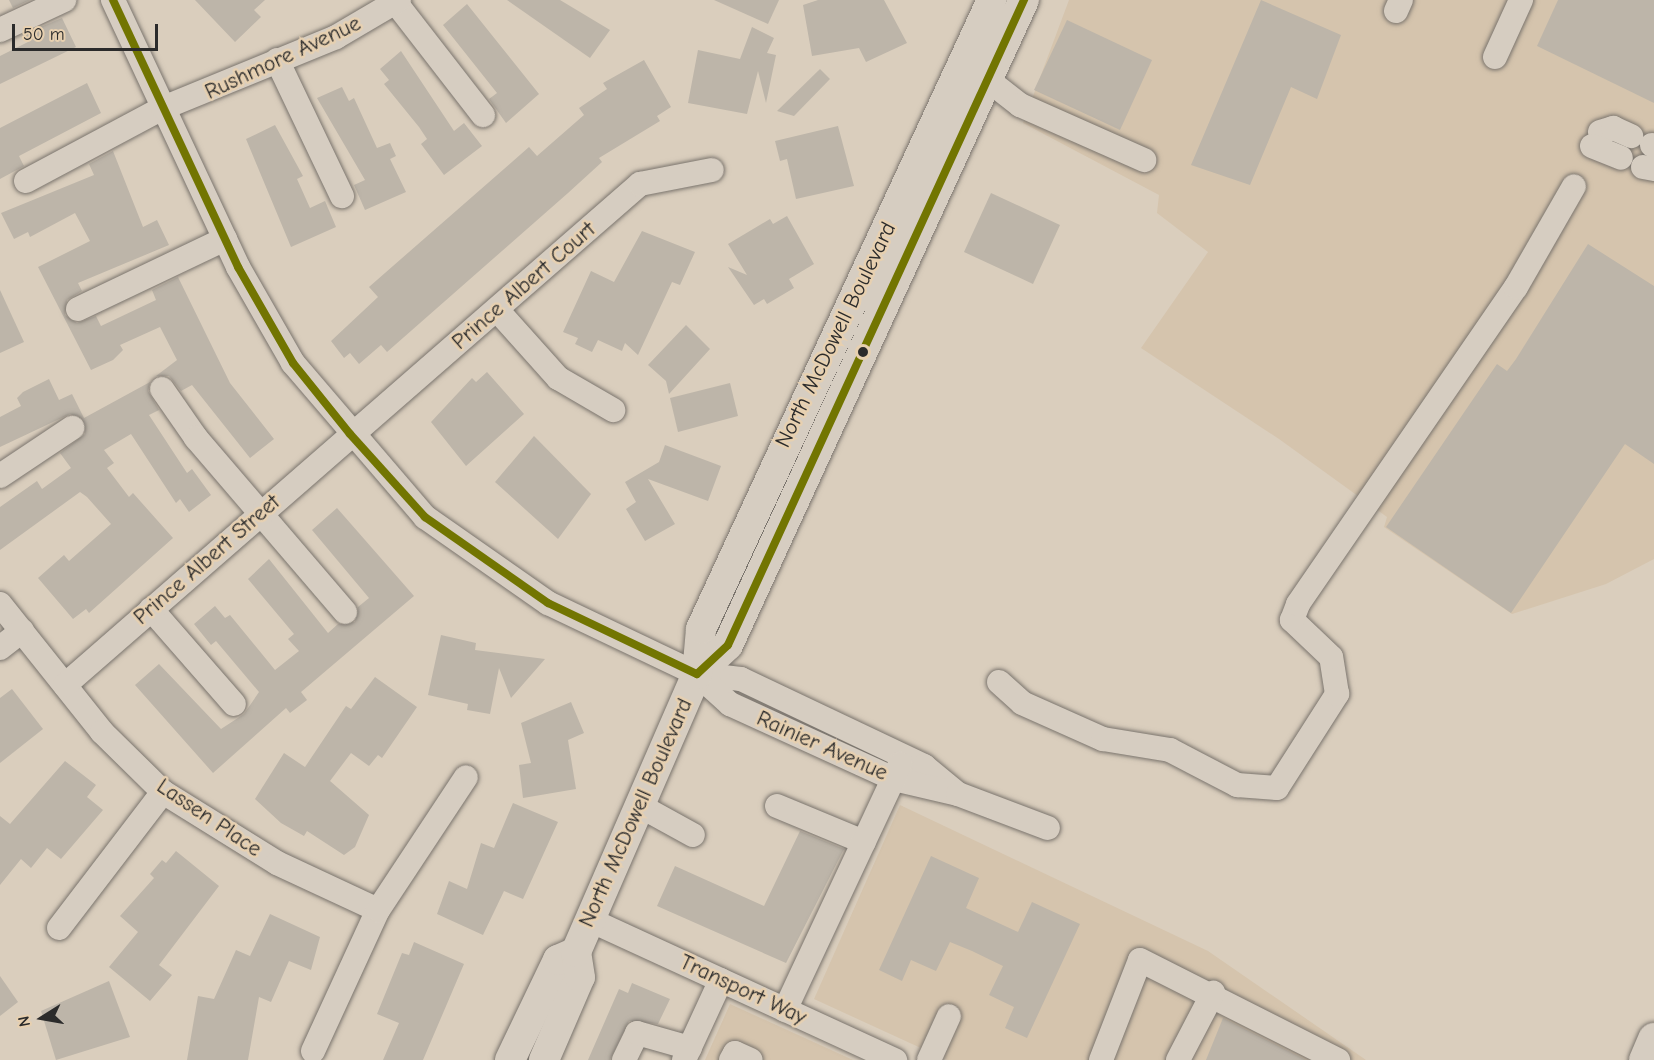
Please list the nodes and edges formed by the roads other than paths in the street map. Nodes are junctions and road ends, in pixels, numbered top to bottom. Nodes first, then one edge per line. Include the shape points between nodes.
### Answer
1 (64, 0) edge
2 (113, 0) edge
3 (992, 0) edge
4 (1024, 0) edge
5 (1521, 0) edge
6 (397, 2) edge
7 (0, 30) edge
8 (1495, 57) dead end
9 (277, 60) junction
10 (988, 80) junction
11 (163, 108) junction
12 (483, 115) dead end
13 (1596, 139) dead end
14 (1643, 154) edge
15 (1144, 160) dead end
16 (712, 170) dead end
17 (26, 181) dead end
18 (1574, 186) dead end
19 (342, 196) dead end
20 (225, 238) junction
21 (78, 309) dead end
22 (498, 311) junction
23 (162, 389) dead end
24 (612, 410) dead end
25 (72, 428) dead end
26 (350, 434) junction
27 (0, 476) edge
28 (258, 515) junction
29 (0, 604) edge
30 (151, 609) junction
31 (345, 612) dead end
32 (22, 631) junction
33 (0, 648) edge
34 (697, 674) junction
35 (999, 682) dead end
36 (65, 685) junction
37 (234, 704) dead end
38 (903, 756) junction
39 (466, 777) dead end
40 (894, 779) junction
41 (163, 792) junction
42 (958, 794) junction
43 (777, 806) dead end
44 (642, 807) junction
45 (1048, 828) dead end
46 (693, 835) dead end
47 (864, 842) junction
48 (378, 910) junction
49 (591, 920) junction
50 (59, 928) dead end
51 (576, 952) junction
52 (722, 980) junction
53 (1213, 993) junction
54 (785, 1010) junction
55 (949, 1016) dead end
56 (1654, 1039) edge
57 (313, 1051) dead end
58 (687, 1054) edge
59 (870, 1055) edge
60 (510, 1060) edge
61 (544, 1060) edge
62 (624, 1060) edge
63 (731, 1060) edge
64 (751, 1060) edge
65 (896, 1060) edge
66 (929, 1060) edge
67 (1101, 1060) edge
68 (1178, 1060) edge
69 (1338, 1060) edge
70 (1645, 1060) edge

1 - 7 street
2 - 11 street, Rainier Avenue
3 - 34 main road, North McDowell Boulevard via 701,629
4 - 10 main road, North McDowell Boulevard
5 - 8 street
6 - 9 street, Rushmore Avenue via 336,37
6 - 12 street
9 - 11 street, Rushmore Avenue via 204,96
9 - 19 street
10 - 15 street via 1020,105
10 - 34 main road, North McDowell Boulevard via 728,645
11 - 17 street, Rushmore Avenue
11 - 20 street, Rainier Avenue
13 - 14 street via 1613,128
16 - 22 street, Prince Albert Court via 640,184
18 - 35 street via 1510,297 1298,604 1292,620 1331,657 1337,694 1277,788 1237,785 1170,750 1103,739 1022,703
20 - 21 street
20 - 26 street, Rainier Avenue via 293,363
22 - 24 street via 558,378
22 - 26 street, Prince Albert Court
23 - 28 street
25 - 27 street
26 - 28 street, Prince Albert Street
26 - 34 street, Rainier Avenue via 425,517 548,603
28 - 30 street, Prince Albert Street
28 - 31 street
29 - 32 street, Lassen Place
30 - 36 street, Prince Albert Street
30 - 37 street
32 - 33 street
32 - 36 street, Lassen Place
34 - 38 street, Rainier Avenue via 741,679
34 - 40 street, Rainier Avenue via 730,704
34 - 44 main road, North McDowell Boulevard
36 - 41 street, Lassen Place
38 - 40 street
38 - 42 street, Rainier Avenue
39 - 48 street
40 - 42 street, Rainier Avenue
40 - 47 street
41 - 48 street, Lassen Place via 277,863
41 - 50 street
42 - 45 street, Rainier Avenue
43 - 47 street
44 - 46 street
44 - 49 main road, North McDowell Boulevard
47 - 54 street
48 - 57 street
49 - 51 main road, North McDowell Boulevard
49 - 52 street, Transport Way
51 - 60 main road, North McDowell Boulevard via 558,960
51 - 61 main road, North McDowell Boulevard via 580,977
52 - 54 street, Transport Way
52 - 58 street
53 - 67 street via 1140,960
53 - 68 street
53 - 69 street
54 - 59 street, Transport Way
55 - 66 street
56 - 70 highway
58 - 62 street via 637,1033
59 - 65 street, Transport Way
63 - 64 street via 735,1053

